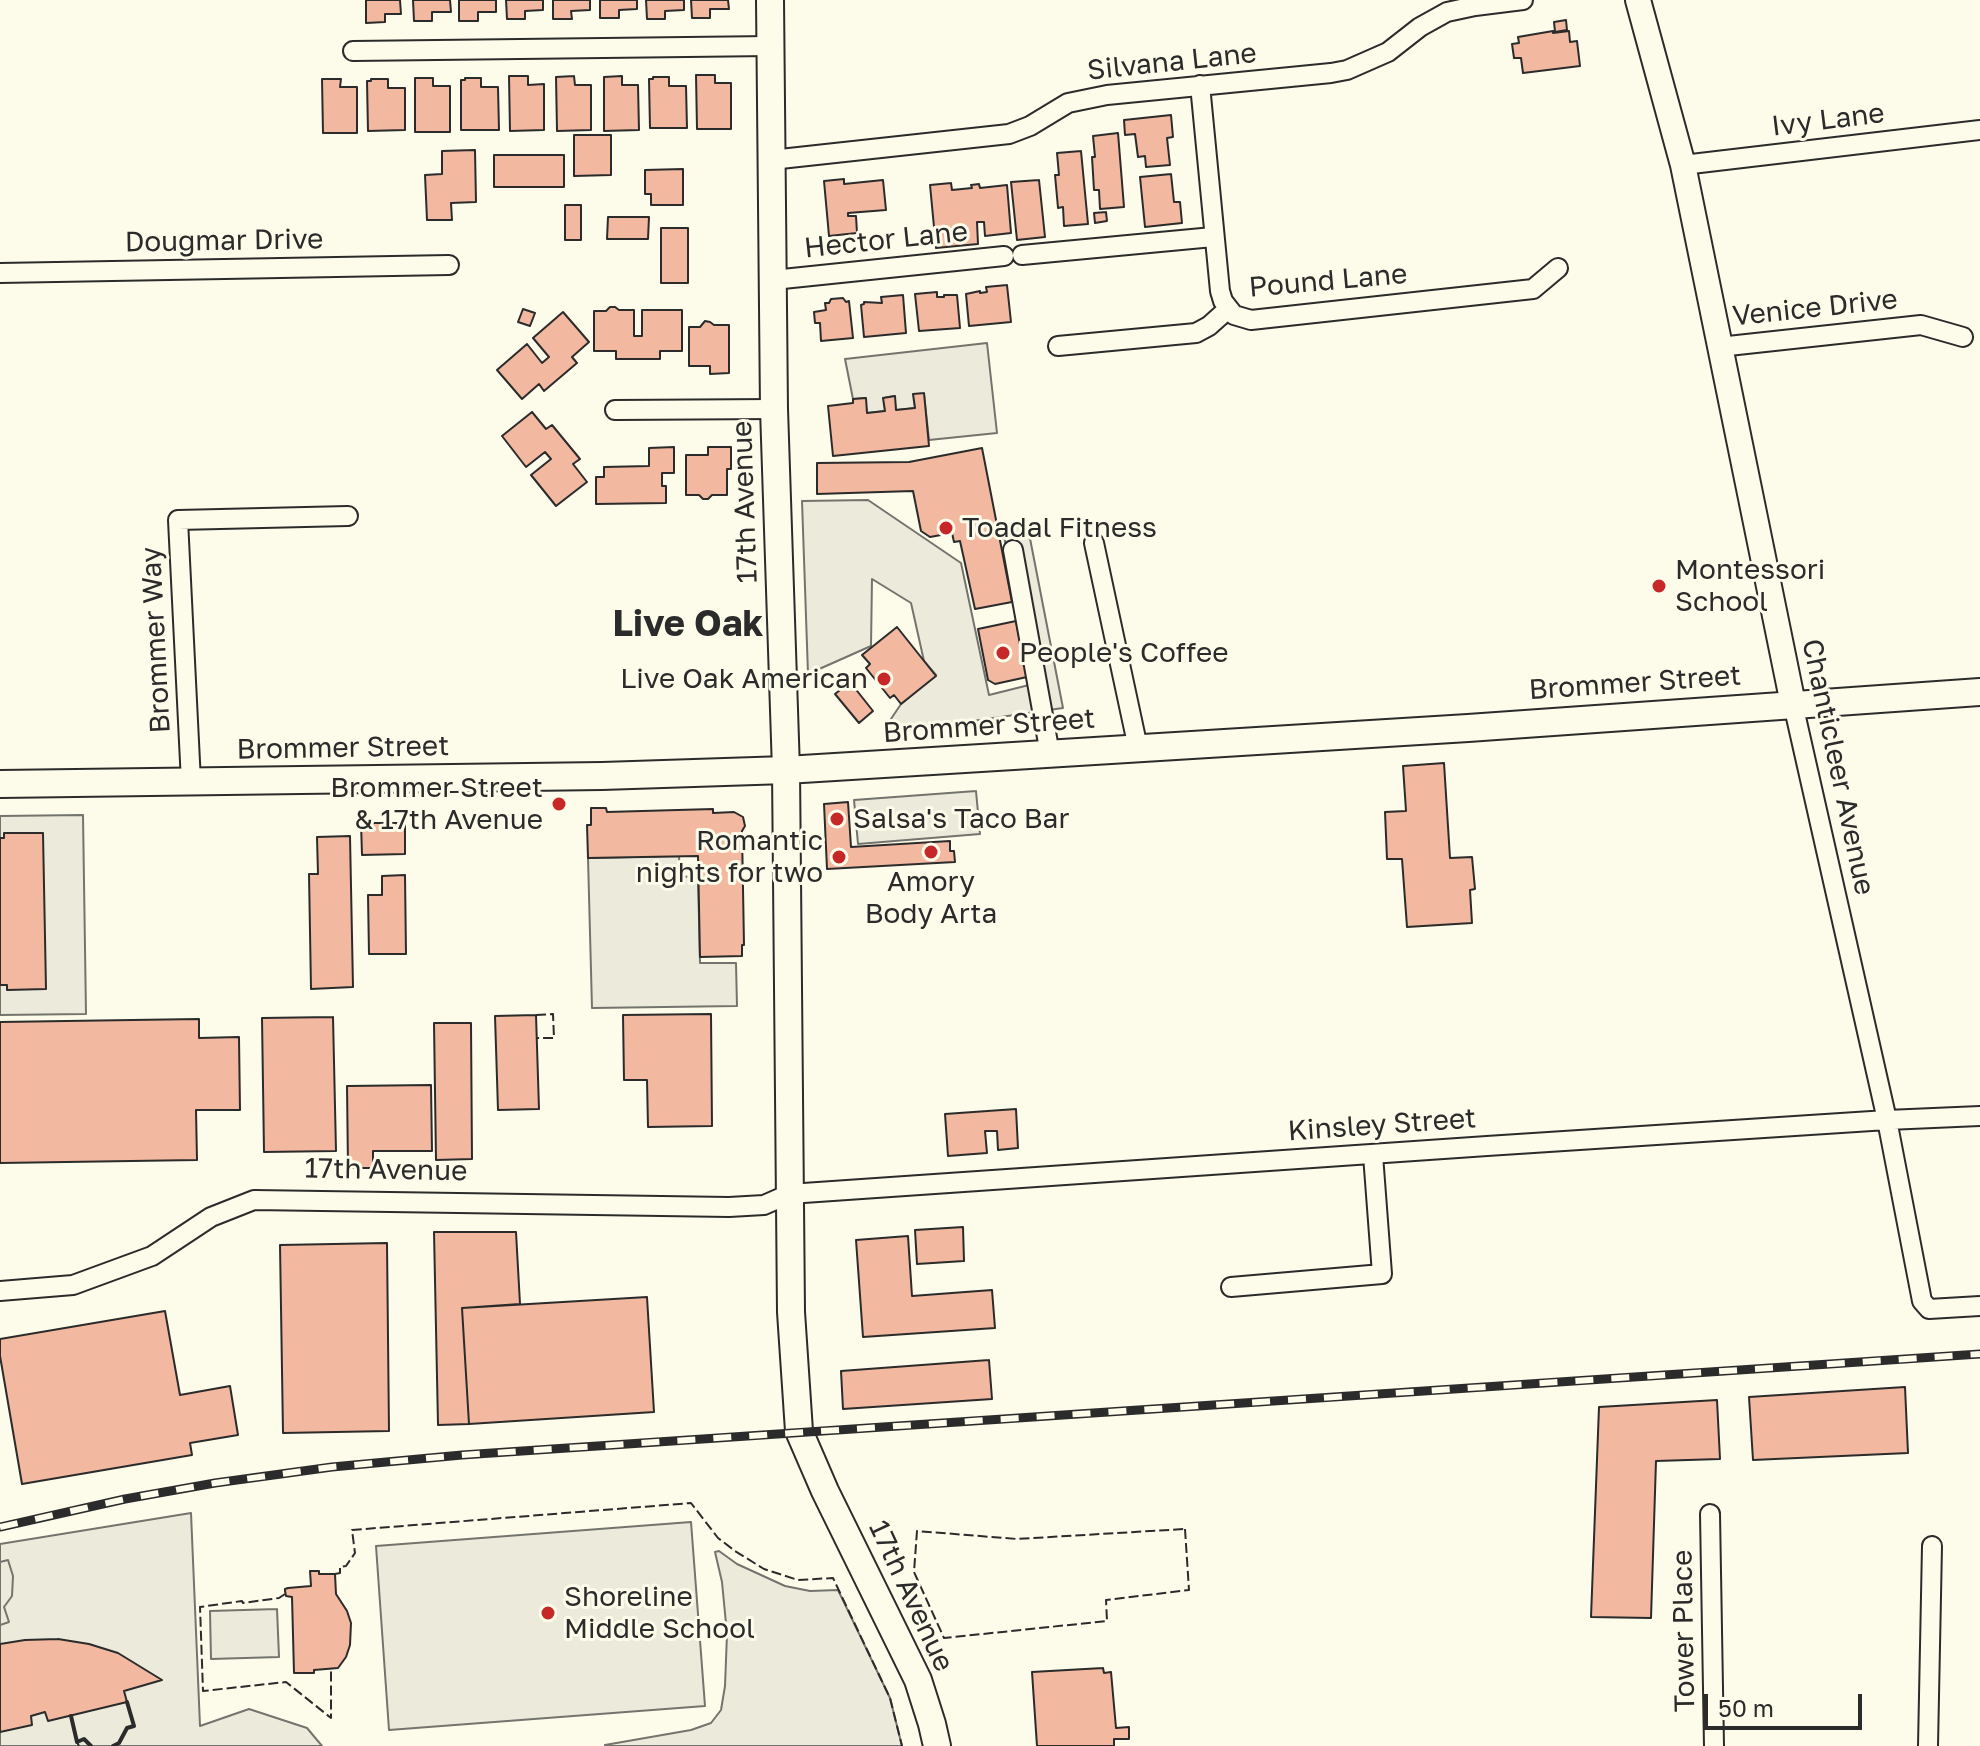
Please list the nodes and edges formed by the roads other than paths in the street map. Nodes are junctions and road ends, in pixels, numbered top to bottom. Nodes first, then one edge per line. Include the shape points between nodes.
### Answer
1 (770, 0) edge
2 (1523, 0) edge
3 (1638, 0) edge
4 (770, 46) junction
5 (353, 51) dead end
6 (1200, 85) junction
7 (1980, 130) edge
8 (771, 160) junction
9 (1683, 165) junction
10 (1213, 237) junction
11 (449, 265) dead end
12 (1558, 268) dead end
13 (0, 273) edge
14 (773, 280) junction
15 (1228, 309) junction
16 (1963, 337) dead end
17 (1058, 346) dead end
18 (1719, 347) junction
19 (774, 409) junction
20 (615, 410) dead end
21 (348, 516) dead end
22 (1094, 543) dead end
23 (1013, 550) dead end
24 (1980, 692) edge
25 (1793, 704) junction
26 (1138, 748) junction
27 (1050, 754) junction
28 (786, 770) junction
29 (191, 782) junction
30 (0, 784) edge
31 (1980, 1116) edge
32 (1887, 1120) junction
33 (1373, 1155) junction
34 (789, 1194) junction
35 (1231, 1287) dead end
36 (0, 1291) edge
37 (1980, 1306) edge
38 (1710, 1514) dead end
39 (1932, 1546) dead end
40 (937, 1746) edge
41 (1714, 1746) edge
42 (1928, 1746) edge

1 - 4 main road, 17th Avenue
2 - 6 street, Silvana Lane via 1447,12 1388,52 1347,70
3 - 9 street, Chanticleer Avenue
4 - 5 street
4 - 8 main road, 17th Avenue
6 - 8 street, Silvana Lane via 1079,100 1009,134
6 - 10 street, Pound Lane
7 - 9 street, Ivy Lane
8 - 14 main road, 17th Avenue
9 - 18 street, Chanticleer Avenue
10 - 14 street, Hector Lane
10 - 15 street, Pound Lane via 1220,291
11 - 13 street, Dougmar Drive
12 - 15 street, Pound Lane via 1533,289 1251,320
14 - 19 main road, 17th Avenue
15 - 17 street via 1196,333
16 - 18 street, Venice Drive via 1921,325
18 - 25 street, Chanticleer Avenue
19 - 20 street
19 - 28 main road, 17th Avenue
21 - 29 street, Brommer Way via 178,520
22 - 26 street
23 - 27 street
24 - 25 main road, Brommer Street
25 - 26 main road, Brommer Street
25 - 32 street, Chanticleer Avenue
26 - 27 main road, Brommer Street
27 - 28 main road, Brommer Street
28 - 29 main road, Brommer Street
28 - 34 main road, 17th Avenue
29 - 30 main road, Brommer Street
31 - 32 street, Kinsley Street
32 - 33 street, Kinsley Street
32 - 37 street, Chanticleer Avenue via 1922,1301 1929,1309
33 - 34 street, Kinsley Street
33 - 35 street via 1382,1274
34 - 36 street, 17th Avenue via 764,1205 729,1207 254,1200 211,1217 152,1256 73,1285
34 - 40 main road, 17th Avenue via 799,1431 918,1680
38 - 41 street, Tower Place
39 - 42 street

